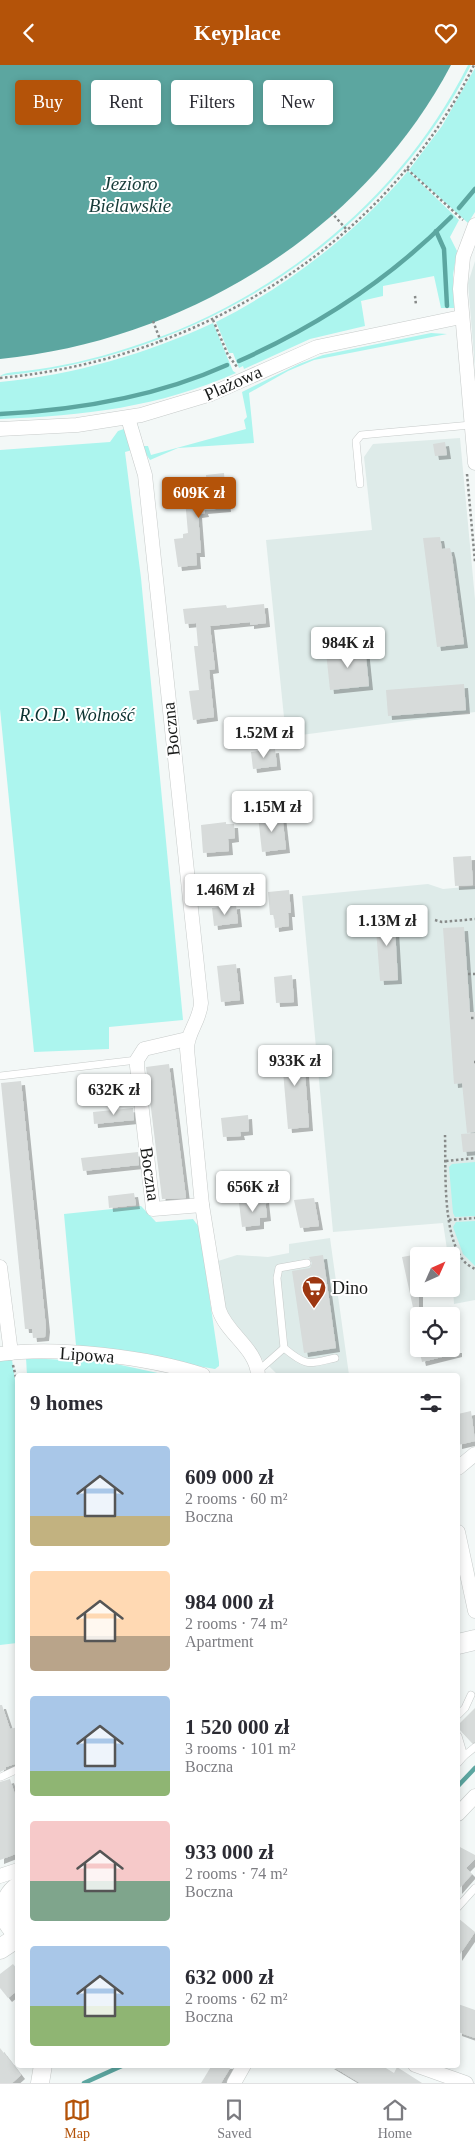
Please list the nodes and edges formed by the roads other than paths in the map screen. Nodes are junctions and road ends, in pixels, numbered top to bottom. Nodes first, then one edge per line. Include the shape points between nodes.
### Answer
1 (474, 226) edge
2 (461, 317) junction
3 (471, 373) edge
4 (128, 418) junction
5 (472, 425) junction
6 (0, 429) edge
7 (475, 463) edge
8 (360, 485) dead end
9 (187, 1039) junction
10 (137, 1060) junction
11 (0, 1076) edge
12 (202, 1205) junction
13 (307, 1263) dead end
14 (0, 1267) edge
15 (284, 1348) junction
16 (5, 1353) edge
17 (335, 1358) dead end
18 (194, 1373) edge
19 (258, 1373) edge
20 (475, 1454) edge
21 (460, 1466) edge
22 (460, 1540) edge
23 (475, 1611) edge
24 (475, 1640) edge
25 (460, 1644) edge
26 (471, 1695) dead end
27 (460, 1713) edge
28 (460, 1743) edge
29 (475, 1747) edge
30 (464, 1756) junction
31 (460, 1761) edge
32 (15, 1770) edge
33 (1, 1777) edge
34 (475, 1795) edge
35 (460, 1812) edge
36 (15, 1871) edge
37 (0, 1876) edge
38 (0, 1882) edge
39 (15, 1886) edge
40 (475, 1888) edge
41 (15, 1889) edge
42 (460, 1905) edge
43 (3, 1912) edge
44 (15, 1930) edge
45 (15, 1939) edge
46 (0, 1949) edge
47 (242, 2068) edge
48 (424, 2068) edge
49 (234, 2083) edge
50 (466, 2083) edge

1 - 2 street via 462,264
2 - 3 street
2 - 4 street, Plażowa via 324,345 206,396
3 - 5 street
4 - 6 street, Plażowa via 77,425
4 - 9 street, Boczna via 145,475 201,1003 200,1017
5 - 7 street
5 - 8 lane via 361,435 356,441
9 - 10 street via 144,1049
9 - 12 street
10 - 11 lane
10 - 12 street, Boczna via 152,1209
12 - 19 street via 219,1310 225,1325 252,1356
13 - 15 lane via 279,1268 277,1277
14 - 16 street
15 - 17 lane via 300,1361 311,1364
15 - 19 lane
16 - 18 street, Lipowa via 113,1356
20 - 21 street
22 - 23 street
24 - 25 main road
26 - 27 lane
28 - 30 lane
29 - 30 lane
30 - 31 lane
32 - 33 lane
34 - 35 street
36 - 37 street
38 - 39 street
40 - 42 lane
41 - 43 main road
43 - 44 main road
45 - 46 main road
47 - 49 street
48 - 50 street

